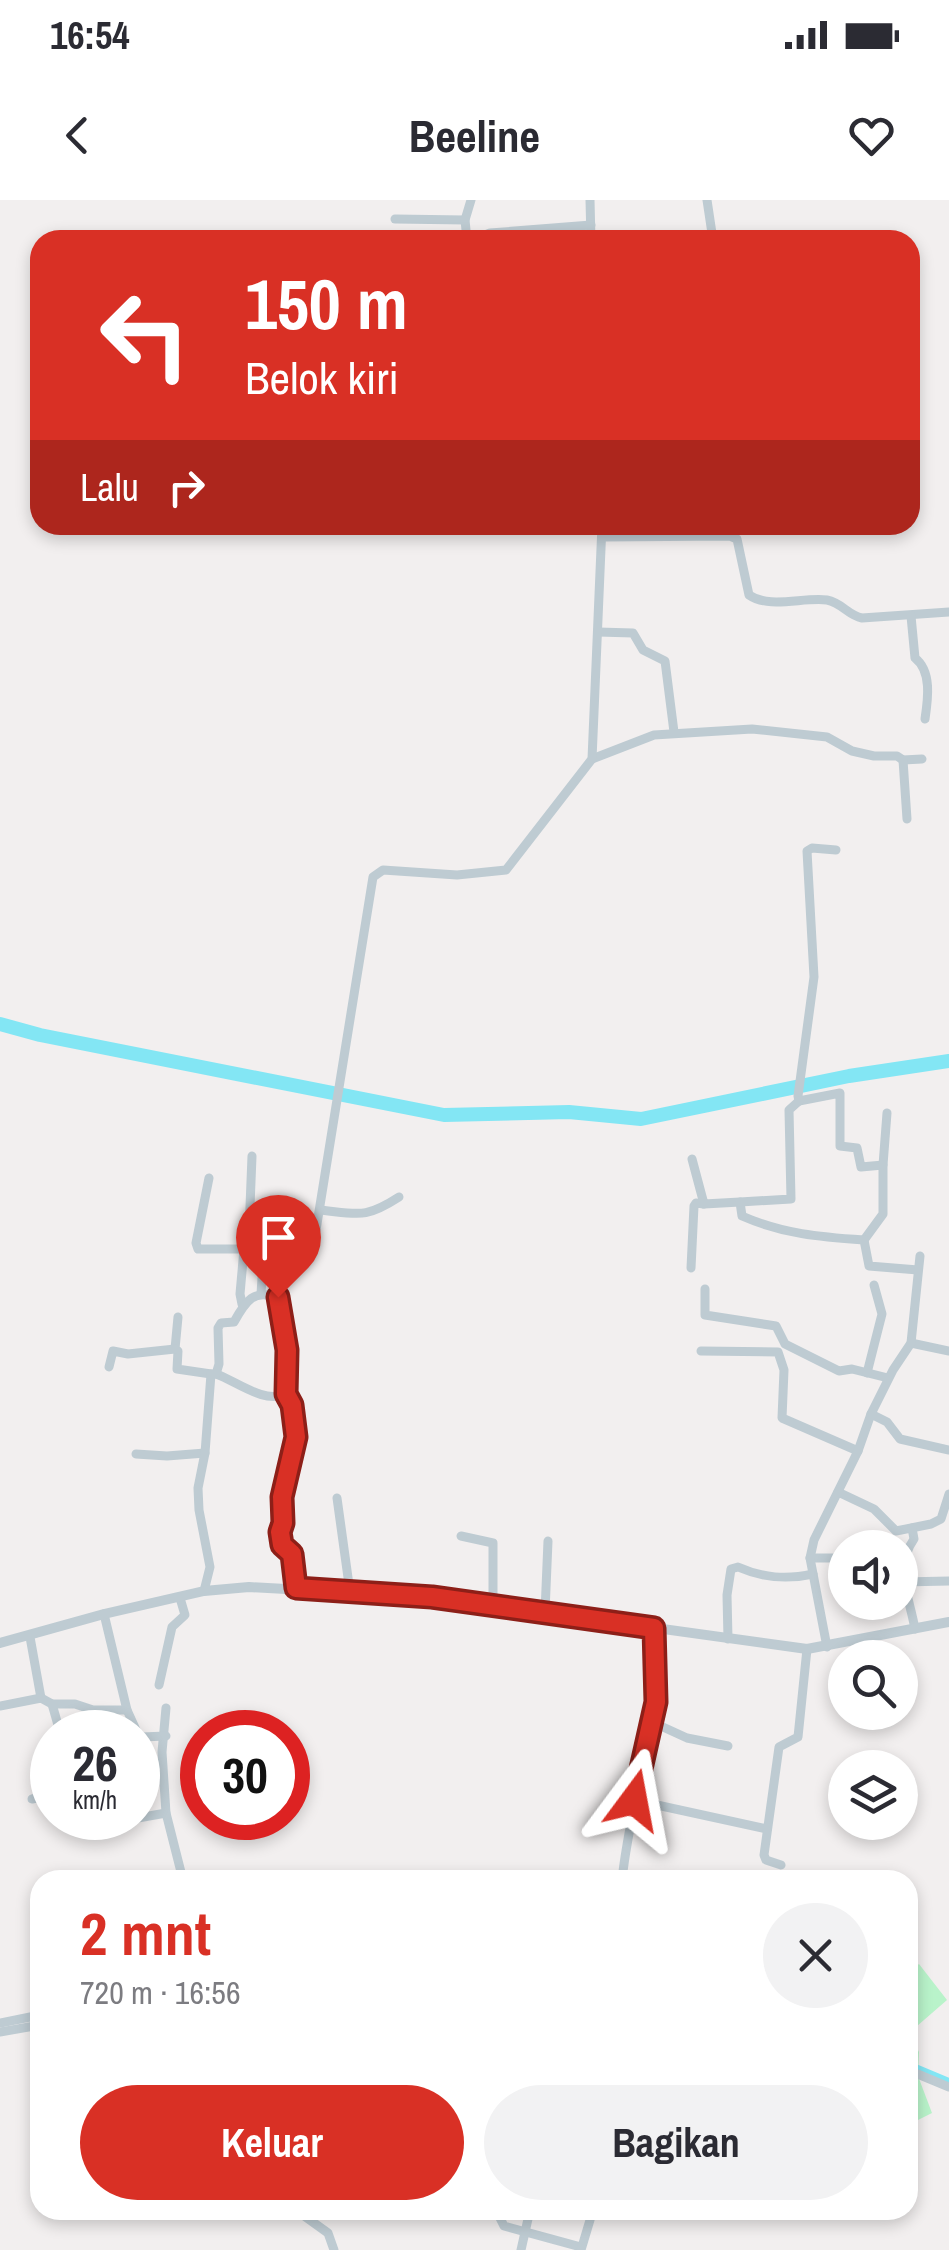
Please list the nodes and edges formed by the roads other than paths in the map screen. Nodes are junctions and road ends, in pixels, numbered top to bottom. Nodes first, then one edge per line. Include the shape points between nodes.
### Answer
1 (471, 200) edge
2 (590, 200) edge
3 (707, 200) edge
4 (395, 219) dead end
5 (465, 220) junction
6 (591, 226) junction
7 (468, 230) edge
8 (533, 230) edge
9 (591, 230) edge
10 (712, 230) edge
11 (636, 535) edge
12 (731, 535) edge
13 (602, 537) joint
14 (949, 612) edge
15 (911, 616) junction
16 (598, 632) junction
17 (925, 719) dead end
18 (674, 732) junction
19 (592, 759) junction
20 (922, 759) dead end
21 (903, 760) junction
22 (907, 819) dead end
23 (836, 850) dead end
24 (799, 1098) junction
25 (886, 1112) dead end
26 (252, 1156) dead end
27 (692, 1159) dead end
28 (883, 1165) junction
29 (209, 1178) dead end
30 (399, 1197) dead end
31 (740, 1202) junction
32 (704, 1204) junction
33 (320, 1210) junction
34 (864, 1240) junction
35 (244, 1249) junction
36 (256, 1249) junction
37 (920, 1256) dead end
38 (263, 1262) junction
39 (691, 1268) dead end
40 (918, 1270) junction
41 (874, 1285) dead end
42 (705, 1288) dead end
43 (260, 1294) junction
44 (242, 1304) junction
45 (178, 1317) dead end
46 (911, 1343) junction
47 (784, 1344) junction
48 (175, 1349) junction
49 (701, 1351) dead end
50 (949, 1351) edge
51 (782, 1358) junction
52 (109, 1367) dead end
53 (868, 1373) junction
54 (213, 1374) junction
55 (888, 1378) junction
56 (286, 1394) junction
57 (871, 1414) junction
58 (949, 1450) edge
59 (858, 1451) junction
60 (205, 1453) junction
61 (136, 1454) dead end
62 (838, 1492) junction
63 (949, 1494) edge
64 (338, 1498) dead end
65 (912, 1528) joint
66 (461, 1536) dead end
67 (548, 1541) dead end
68 (810, 1558) junction
69 (828, 1558) edge
70 (813, 1574) junction
71 (949, 1580) edge
72 (918, 1581) edge
73 (296, 1588) junction
74 (204, 1592) junction
75 (350, 1592) junction
76 (180, 1598) junction
77 (493, 1605) junction
78 (545, 1612) junction
79 (104, 1614) junction
80 (913, 1620) edge
81 (949, 1622) edge
82 (654, 1628) junction
83 (915, 1629) junction
84 (30, 1637) junction
85 (728, 1640) junction
86 (0, 1644) edge
87 (827, 1647) junction
88 (806, 1649) junction
89 (160, 1684) dead end
90 (41, 1698) junction
91 (52, 1704) junction
92 (0, 1706) edge
93 (166, 1708) dead end
94 (54, 1710) edge
95 (93, 1710) edge
96 (127, 1710) edge
97 (652, 1722) junction
98 (160, 1736) edge
99 (166, 1736) junction
100 (728, 1746) dead end
101 (634, 1800) junction
102 (166, 1813) junction
103 (160, 1814) edge
104 (767, 1830) junction
105 (781, 1865) dead end
106 (180, 1870) edge
107 (624, 1870) edge
108 (30, 2017) edge
109 (0, 2022) edge
110 (30, 2026) edge
111 (0, 2032) edge
112 (918, 2074) edge
113 (949, 2087) edge
114 (310, 2220) edge
115 (500, 2220) edge
116 (528, 2220) edge
117 (590, 2220) edge
118 (525, 2231) junction
119 (581, 2249) edge
120 (334, 2250) edge
121 (522, 2250) edge

1 - 5 street
2 - 6 street
3 - 10 street
4 - 5 street
5 - 7 street
6 - 8 street
6 - 9 street
11 - 13 street
12 - 15 street via 754,599 822,600 856,617
13 - 16 street
14 - 15 street
15 - 17 street via 914,658 926,678
16 - 18 street via 633,634 643,650 665,660
16 - 19 street
18 - 19 street
18 - 21 street via 790,732
19 - 33 street via 506,870 383,870 373,876
20 - 21 street
21 - 22 street
23 - 24 street via 808,851 814,977
24 - 28 street via 840,1093 840,1146 856,1148 861,1166
24 - 31 street via 789,1110 791,1199
25 - 28 street
26 - 36 street via 249,1232
27 - 32 street
28 - 34 street via 882,1214
29 - 35 street via 197,1246
30 - 33 street via 364,1215
31 - 32 street
31 - 34 street via 742,1216 779,1231
32 - 39 street via 694,1206
33 - 38 street via 314,1236 288,1244 282,1261
34 - 40 street via 870,1267
35 - 36 street
35 - 44 street
36 - 38 street
37 - 40 street
38 - 43 street
40 - 46 street
41 - 53 street via 882,1314
42 - 47 street via 706,1315 776,1326
43 - 44 street
43 - 56 street via 279,1300
44 - 54 street via 234,1322 218,1328
45 - 48 street
46 - 50 street
46 - 55 street
47 - 51 street
47 - 53 street via 839,1371
48 - 52 street via 113,1352
48 - 54 street via 178,1369
49 - 51 street via 776,1352
51 - 59 street via 782,1418
53 - 55 street
54 - 56 street via 264,1394
54 - 60 street
55 - 57 street
56 - 73 street via 296,1437 280,1532 292,1554
57 - 58 street via 900,1439
57 - 59 street
59 - 62 street
60 - 61 street
60 - 74 street via 198,1488 210,1568
62 - 65 street via 874,1509 894,1530
62 - 68 street
63 - 65 street via 941,1519
64 - 75 street
66 - 77 street via 494,1544
67 - 78 street
68 - 69 street
68 - 70 street
70 - 85 street via 766,1577 731,1569
70 - 87 street
71 - 72 street
73 - 74 street
73 - 75 street
74 - 76 street
75 - 77 street
76 - 79 street
76 - 89 street via 185,1615 172,1626
77 - 78 street
78 - 82 street
79 - 84 street
79 - 96 street
80 - 83 street
81 - 83 street
82 - 85 street
82 - 97 street
83 - 87 street
84 - 86 street
84 - 90 street
85 - 88 street
87 - 88 street
88 - 104 street via 798,1737 778,1750
90 - 91 street
90 - 92 street
91 - 94 street
91 - 95 street
93 - 99 street
97 - 100 street
97 - 101 street
98 - 99 street
99 - 102 street
101 - 104 street
101 - 107 street
102 - 103 street
102 - 106 street
104 - 105 street via 765,1858
108 - 109 street
110 - 111 street
112 - 113 street
114 - 120 street via 328,2233
115 - 118 street
116 - 118 street
117 - 119 street
118 - 119 street
118 - 121 street

